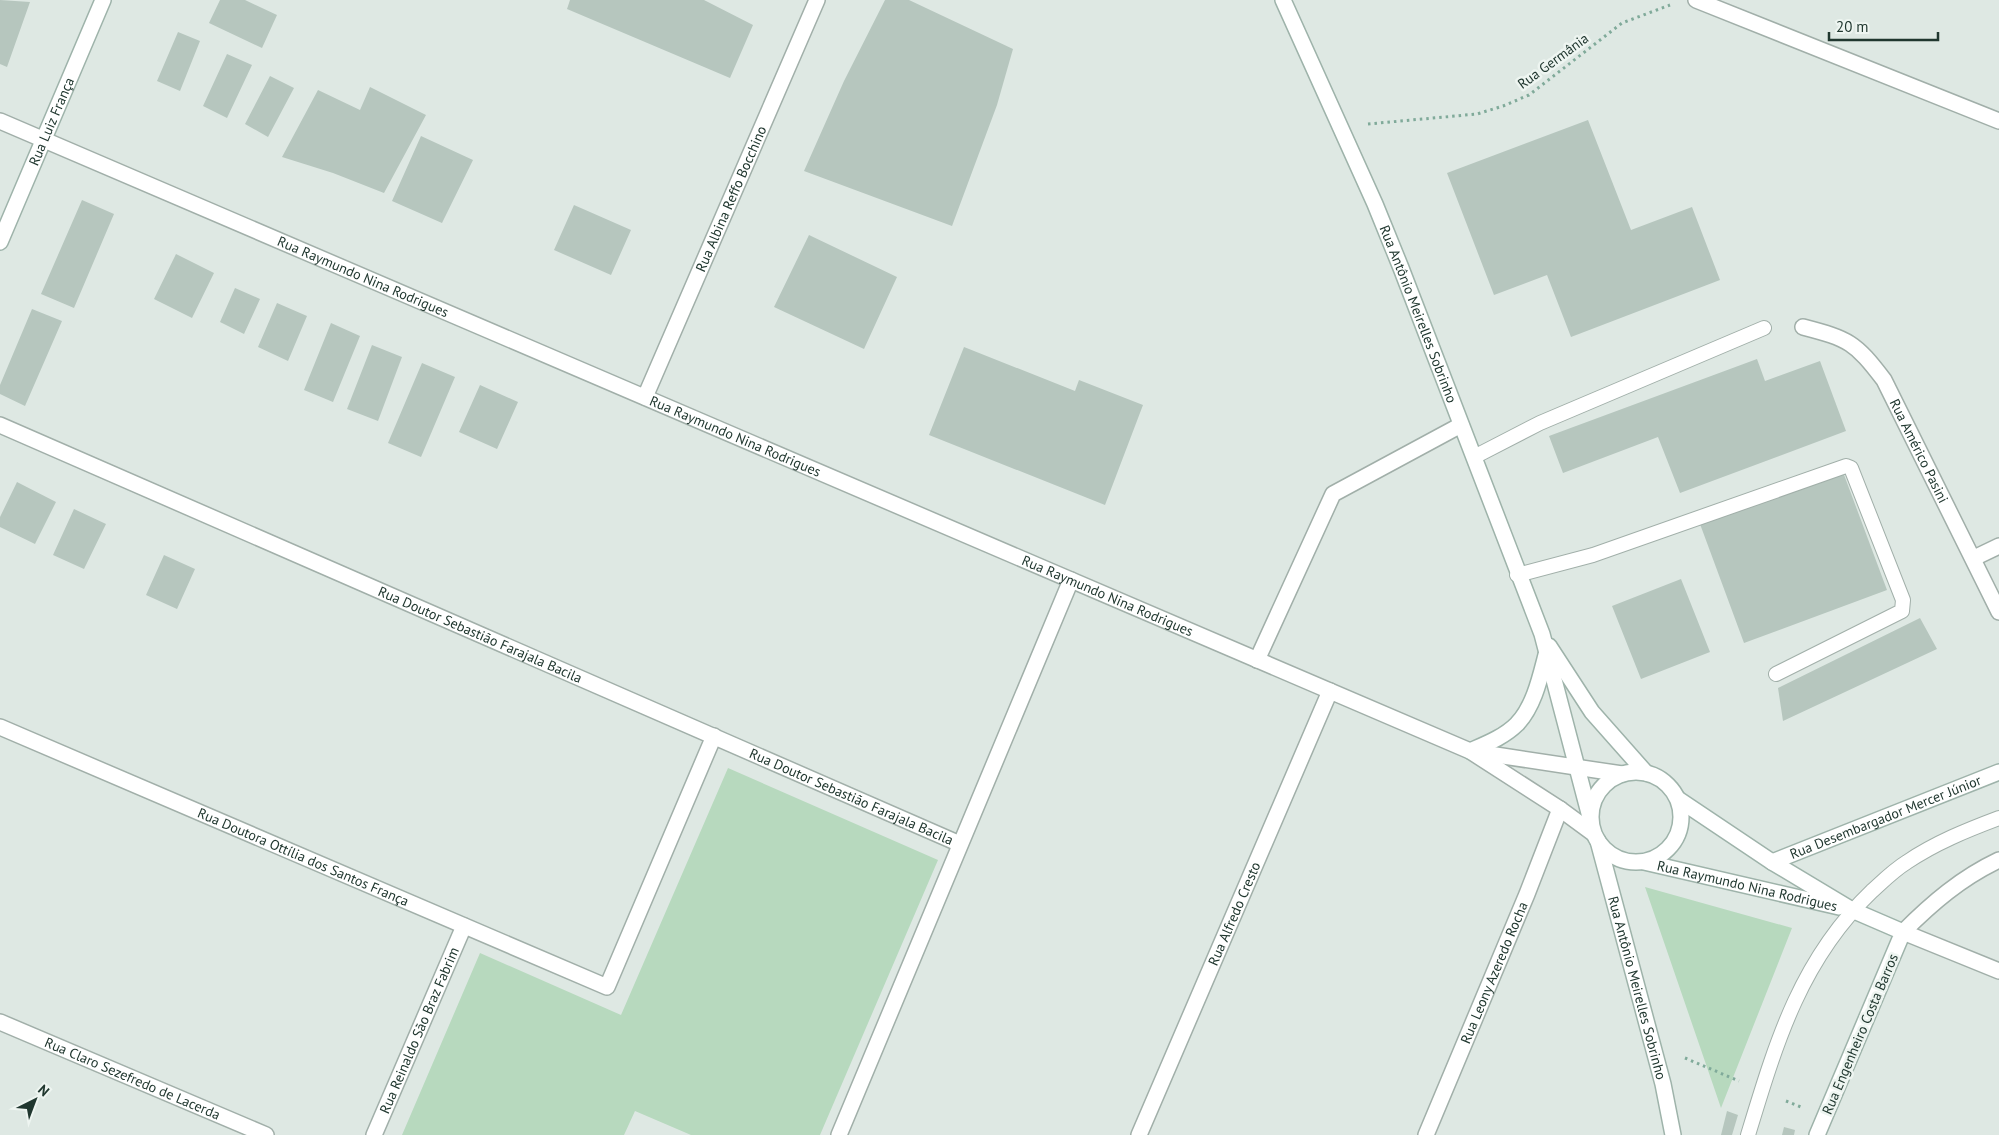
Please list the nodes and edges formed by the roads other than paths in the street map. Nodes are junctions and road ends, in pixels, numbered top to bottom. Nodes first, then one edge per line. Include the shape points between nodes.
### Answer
1 (103, 0) edge
2 (817, 0) edge
3 (1283, 0) edge
4 (1696, 0) edge
5 (0, 120) edge
6 (1999, 121) edge
7 (44, 138) junction
8 (0, 242) edge
9 (1803, 327) dead end
10 (1764, 328) dead end
11 (645, 397) junction
12 (0, 425) edge
13 (1461, 425) junction
14 (1474, 457) junction
15 (1999, 546) edge
16 (1974, 558) junction
17 (1518, 575) junction
18 (1070, 580) junction
19 (1999, 612) edge
20 (1542, 634) junction
21 (1547, 654) junction
22 (1257, 660) junction
23 (1776, 674) dead end
24 (1330, 691) junction
25 (0, 727) edge
26 (714, 736) junction
27 (1470, 752) junction
28 (1577, 767) junction
29 (1999, 772) edge
30 (1646, 773) junction
31 (1622, 774) junction
32 (1678, 799) junction
33 (1560, 809) junction
34 (1590, 817) junction
35 (1999, 818) edge
36 (1596, 838) junction
37 (960, 844) junction
38 (1999, 860) edge
39 (1643, 862) junction
40 (1772, 862) junction
41 (1852, 910) junction
42 (464, 926) junction
43 (1903, 932) junction
44 (1999, 971) edge
45 (0, 1022) edge
46 (266, 1135) edge
47 (374, 1135) edge
48 (839, 1135) edge
49 (1139, 1135) edge
50 (1426, 1135) edge
51 (1673, 1135) edge
52 (1748, 1135) edge
53 (1817, 1135) edge

1 - 7 street, Rua Luiz França
2 - 11 street, Rua Albina Reffo Bocchino
3 - 13 street, Rua Antônio Meirelles Sobrinho via 1401,268
4 - 6 street
5 - 7 street, Rua Raymundo Nina Rodrigues
7 - 8 street, Rua Luiz França
7 - 11 street, Rua Raymundo Nina Rodrigues
9 - 16 street, Rua Américo Pasini via 1839,336 1868,358 1884,380
10 - 14 lane via 1540,423
11 - 18 street, Rua Raymundo Nina Rodrigues
12 - 26 street, Rua Doutor Sebastião Farajala Bacila
13 - 14 street, Rua Antônio Meirelles Sobrinho
13 - 22 street via 1333,494
14 - 17 street, Rua Antônio Meirelles Sobrinho
15 - 16 street
16 - 19 street, Rua Américo Pasini
17 - 20 street, Rua Antônio Meirelles Sobrinho
17 - 23 lane via 1593,555 1846,466 1851,468 1903,600 1902,611
18 - 22 street, Rua Raymundo Nina Rodrigues
18 - 37 street
20 - 21 street, Rua Antônio Meirelles Sobrinho
20 - 30 street, Rua Antônio Meirelles Sobrinho via 1592,712
21 - 27 street via 1538,686 1517,723 1498,738
21 - 28 street, Rua Antônio Meirelles Sobrinho
22 - 24 street, Rua Raymundo Nina Rodrigues
24 - 27 street, Rua Raymundo Nina Rodrigues
24 - 49 street, Rua Alfredo Cresto
25 - 42 street, Rua Doutora Ottília dos Santos França
26 - 37 street, Rua Doutor Sebastião Farajala Bacila
26 - 42 street, Rua Doutora Ottília dos Santos França via 606,987
27 - 28 street, Rua Raymundo Nina Rodrigues
27 - 33 street, Rua Raymundo Nina Rodrigues
28 - 31 street, Rua Raymundo Nina Rodrigues
28 - 34 street, Rua Antônio Meirelles Sobrinho
29 - 40 street, Rua Desembargador Mercer Júnior
30 - 31 street
30 - 32 street via 1659,778
31 - 34 street via 1599,790 1592,802
32 - 39 street via 1681,826 1676,839 1668,850
32 - 40 street, Rua Raymundo Nina Rodrigues
33 - 36 street, Rua Raymundo Nina Rodrigues
33 - 50 street, Rua Leony Azeredo Rocha
34 - 36 street
35 - 41 lane via 1961,833 1906,862
36 - 39 street via 1606,851 1617,858
36 - 51 street, Rua Antônio Meirelles Sobrinho via 1664,1084
37 - 48 street
38 - 43 street via 1944,893
39 - 41 street, Rua Raymundo Nina Rodrigues
40 - 41 street, Rua Raymundo Nina Rodrigues
41 - 43 street, Rua Raymundo Nina Rodrigues
41 - 52 lane via 1807,974 1782,1030
42 - 47 street, Rua Reinaldo São Braz Fabrim
43 - 44 street, Rua Raymundo Nina Rodrigues
43 - 53 street, Rua Engenheiro Costa Barros
45 - 46 street, Rua Claro Sezefredo de Lacerda

